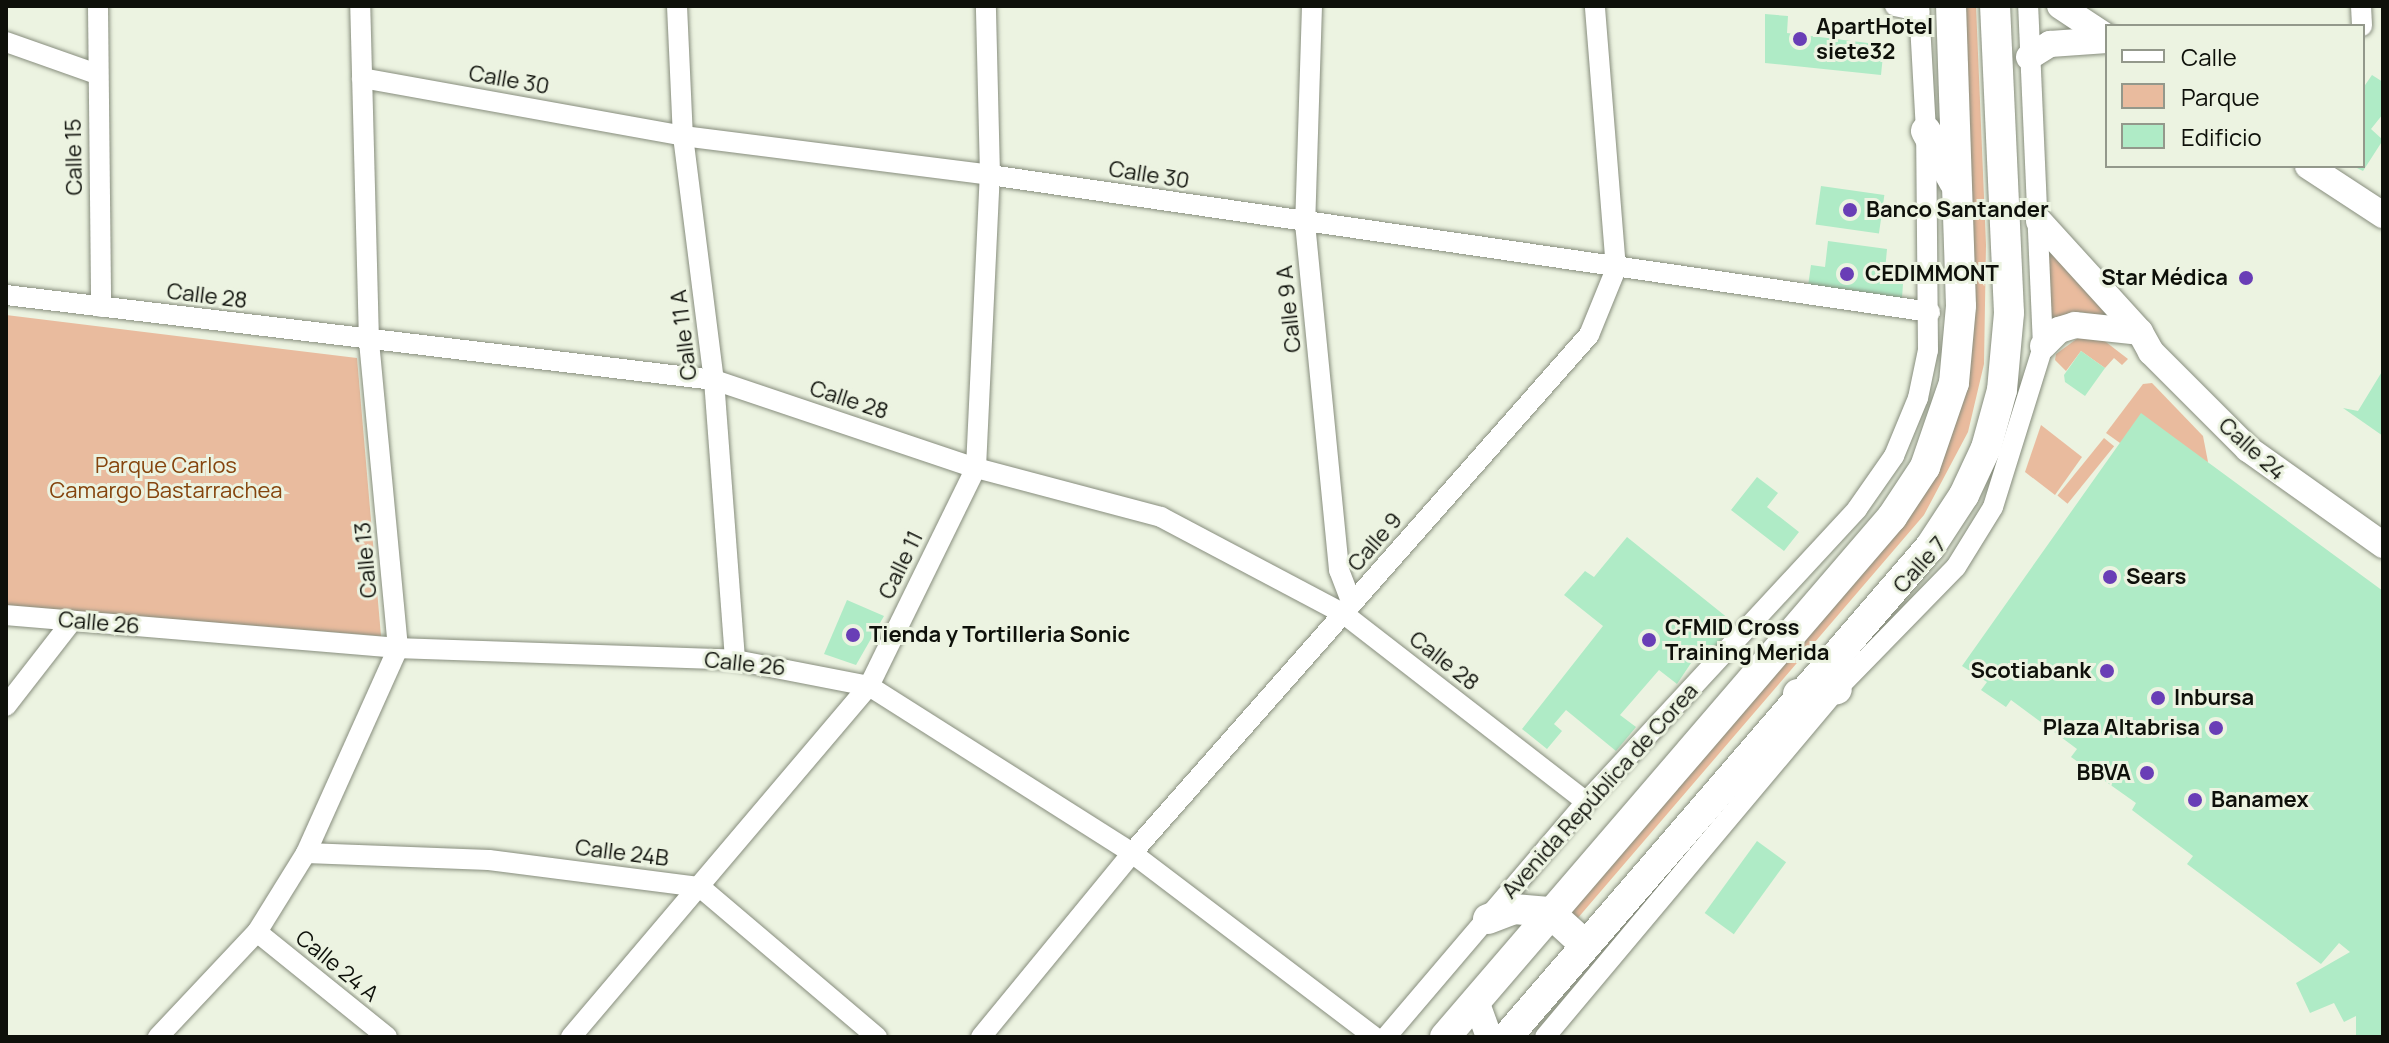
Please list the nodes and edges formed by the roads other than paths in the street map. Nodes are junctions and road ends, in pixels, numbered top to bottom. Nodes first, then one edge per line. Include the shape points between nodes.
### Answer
1 (98, 6) edge
2 (360, 6) edge
3 (677, 6) edge
4 (986, 6) edge
5 (1312, 6) edge
6 (1595, 6) edge
7 (1895, 6) edge
8 (1951, 6) edge
9 (1995, 6) edge
10 (2028, 6) edge
11 (2060, 6) edge
12 (1919, 8) edge
13 (2105, 37) edge
14 (2105, 38) edge
15 (6, 42) edge
16 (2029, 57) junction
17 (97, 74) junction
18 (362, 78) junction
19 (1926, 131) junction
20 (683, 136) junction
21 (2311, 168) edge
22 (990, 175) junction
23 (1958, 190) junction
24 (2383, 215) edge
25 (2039, 221) junction
26 (1305, 223) junction
27 (1616, 269) junction
28 (6, 295) edge
29 (101, 307) junction
30 (1930, 312) junction
31 (2140, 332) junction
32 (369, 341) junction
33 (2043, 346) junction
34 (714, 380) junction
35 (976, 468) junction
36 (2383, 545) edge
37 (1348, 609) junction
38 (6, 615) edge
39 (72, 621) junction
40 (398, 648) junction
41 (735, 660) junction
42 (869, 686) junction
43 (1837, 689) junction
44 (1798, 694) junction
45 (6, 706) edge
46 (1586, 802) junction
47 (306, 853) junction
48 (1132, 853) junction
49 (700, 887) junction
50 (1549, 912) junction
51 (1488, 919) junction
52 (257, 932) junction
53 (1584, 944) junction
54 (1476, 1001) junction
55 (158, 1037) edge
56 (387, 1037) edge
57 (571, 1037) edge
58 (877, 1037) edge
59 (981, 1037) edge
60 (1374, 1037) edge
61 (1386, 1037) edge
62 (1445, 1037) edge
63 (1489, 1037) edge
64 (1507, 1037) edge
65 (1545, 1037) edge

1 - 17 street, Calle 15
2 - 18 street, Calle 13
3 - 20 street, Calle 11 A
4 - 22 street, Calle 11
5 - 26 street, Calle 9 A
6 - 27 street, Calle 9
7 - 12 street
8 - 23 main road, Avenida República de Corea
9 - 44 main road via 2009,313 2002,390 1986,448 1930,547
10 - 16 street, Calle 7
11 - 13 street
12 - 19 street, Avenida República de Corea
14 - 16 street via 2050,44
15 - 17 street
16 - 25 street, Calle 7
17 - 29 street, Calle 15
18 - 20 street, Calle 30
18 - 32 street, Calle 13
19 - 23 main road
19 - 30 street, Avenida República de Corea
20 - 22 street, Calle 30
20 - 34 street, Calle 11 A
21 - 24 street
22 - 26 street, Calle 30
22 - 35 street, Calle 11
23 - 50 main road, Avenida República de Corea via 1961,306 1954,383 1925,467 1892,517
25 - 31 street, Calle 24
25 - 33 street, Calle 7
26 - 27 street, Calle 30
26 - 37 street, Calle 9 A via 1339,570
27 - 30 street, Calle 30
27 - 37 street, Calle 9 via 1589,335
28 - 29 street, Calle 28
29 - 32 street, Calle 28
30 - 46 street, Avenida República de Corea via 1918,398 1894,456 1857,509
31 - 33 street via 2075,325 2059,330
31 - 36 street, Calle 24 via 2151,352 2248,449
32 - 34 street, Calle 28
32 - 40 street, Calle 13
33 - 43 street, Calle 7 via 1993,507 1956,567
34 - 35 street, Calle 28
34 - 41 street, Calle 11 A
35 - 37 street, Calle 28 via 1161,517
35 - 42 street, Calle 11
37 - 46 street, Calle 28
37 - 48 street, Calle 9
38 - 39 street, Calle 26
39 - 40 street, Calle 26
39 - 45 street
40 - 41 street, Calle 26
40 - 47 street, Calle 13
41 - 42 street, Calle 26
42 - 48 street, Calle 26
42 - 49 street, Calle 11
43 - 44 main road
43 - 65 street, Calle 7
44 - 53 main road
46 - 51 street, Avenida República de Corea
47 - 49 street, Calle 24B via 489,860
47 - 52 street, Calle 13
48 - 59 street, Calle 9
48 - 60 street, Calle 26
49 - 57 street, Calle 11
49 - 58 street
50 - 51 main road via 1514,909
50 - 53 main road
50 - 54 main road, Avenida República de Corea
51 - 61 street, Avenida República de Corea
52 - 55 street, Calle 13
52 - 56 street, Calle 24 A
53 - 64 main road
54 - 62 main road, Avenida República de Corea
54 - 63 street

